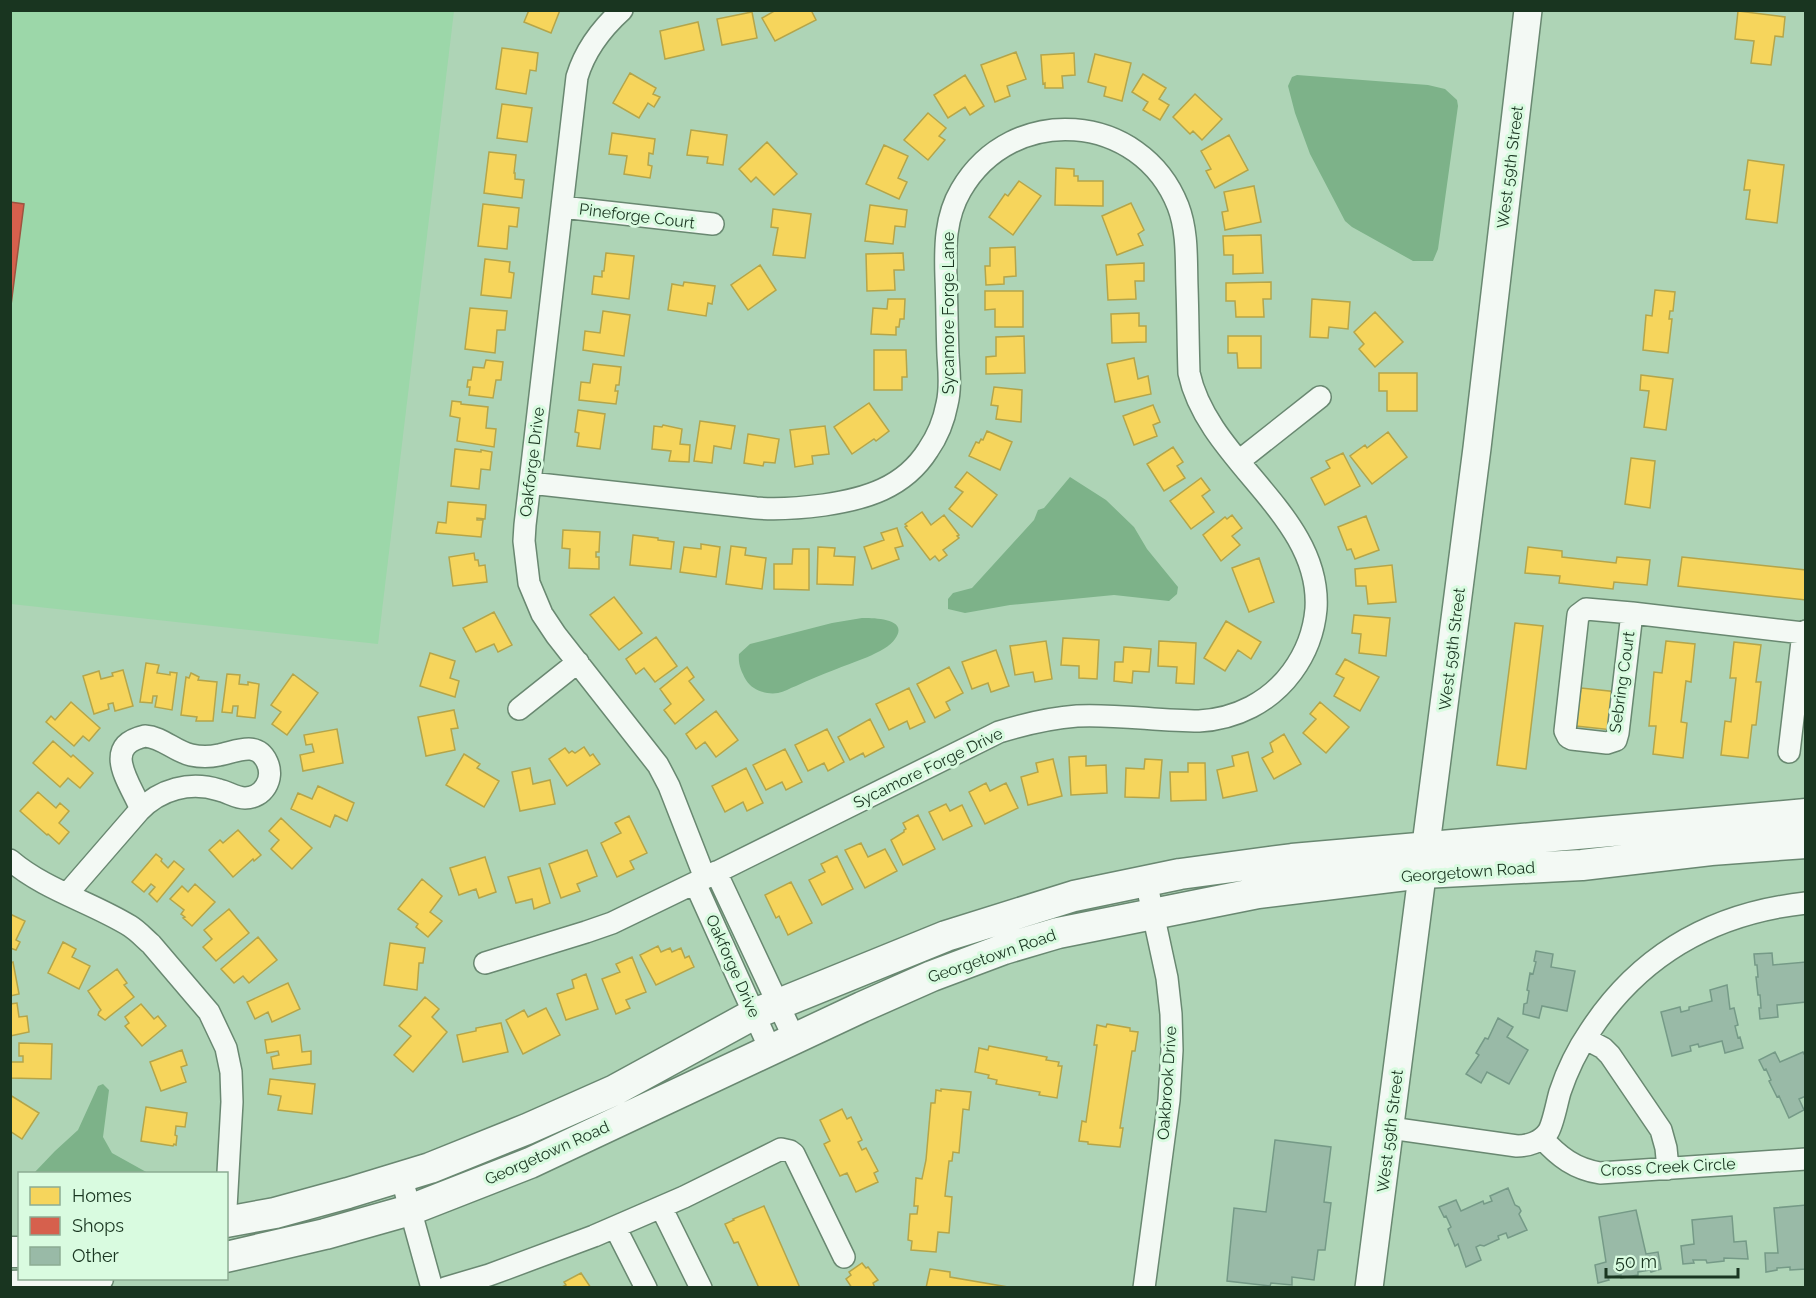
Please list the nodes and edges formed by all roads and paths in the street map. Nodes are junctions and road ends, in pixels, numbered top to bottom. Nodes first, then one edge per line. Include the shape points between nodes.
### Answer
1 (622, 10) edge
2 (1528, 10) edge
3 (562, 207) junction
4 (713, 224) dead end
5 (1320, 397) dead end
6 (1239, 461) junction
7 (530, 483) junction
8 (1632, 613) junction
9 (1804, 632) edge
10 (578, 662) junction
11 (519, 709) dead end
12 (1789, 752) dead end
13 (140, 811) junction
14 (1806, 814) edge
15 (1806, 843) edge
16 (10, 860) edge
17 (1424, 860) junction
18 (705, 878) junction
19 (1146, 881) junction
20 (67, 894) junction
21 (1806, 903) edge
22 (1153, 913) junction
23 (485, 963) dead end
24 (766, 1009) junction
25 (1586, 1038) junction
26 (782, 1044) junction
27 (1390, 1128) junction
28 (1542, 1138) junction
29 (1806, 1159) edge
30 (1668, 1169) junction
31 (228, 1173) edge
32 (401, 1176) junction
33 (661, 1207) junction
34 (410, 1210) junction
35 (228, 1222) edge
36 (615, 1227) junction
37 (228, 1257) edge
38 (844, 1257) dead end
39 (87, 1280) edge
40 (10, 1286) edge
41 (432, 1287) edge
42 (445, 1287) edge
43 (646, 1287) edge
44 (701, 1287) edge
45 (1144, 1287) edge
46 (1369, 1287) edge

1 - 3 street, Oakforge Drive via 594,40 579,70
2 - 17 street, West 59th Street
3 - 4 street, Pineforge Court
3 - 7 street, Oakforge Drive
5 - 6 street
6 - 7 street, Sycamore Forge Lane via 1205,417 1192,388 1186,245 1180,212 1170,190 1150,164 1124,144 1094,132 1061,129 1006,144 969,177 957,198 945,250 947,405 928,450 900,480 862,498 781,509
6 - 18 street, Sycamore Forge Drive via 1299,540 1316,593 1315,617 1299,663 1266,698 1215,720 1078,716 1038,721 999,732
7 - 10 street, Oakforge Drive via 524,542 530,583 546,621
8 - 8 street, Sebring Court via 1589,609 1578,615 1565,731 1572,739 1607,743 1616,740
8 - 9 street, Sebring Court
9 - 12 street, Sebring Court
10 - 11 street
10 - 18 street, Oakforge Drive via 658,765
13 - 13 street via 123,772 121,757 125,747 136,738 152,736 176,750 198,756 250,749 263,756 268,765 265,788 257,795 242,798 212,788 188,786 162,793
13 - 20 street
14 - 17 main road, Georgetown Road via 1490,842
15 - 17 main road, Georgetown Road via 1582,865
16 - 20 street
17 - 19 main road, Georgetown Road via 1245,864
17 - 22 main road, Georgetown Road
17 - 27 street, West 59th Street
18 - 23 street, Sycamore Forge Drive via 602,927
18 - 24 street, Oakforge Drive
19 - 22 street, Oakbrook Drive
19 - 24 main road, Georgetown Road via 1074,896 986,922
20 - 31 street via 140,933 213,1019 231,1072
21 - 25 street via 1738,916 1680,942 1624,987
22 - 26 main road, Georgetown Road via 1004,949 932,976
22 - 45 street, Oakbrook Drive via 1167,978 1172,1050
24 - 26 street, Oakforge Drive
24 - 32 main road, Georgetown Road via 615,1090 430,1168
25 - 28 street via 1563,1082 1548,1133
25 - 30 street via 1610,1055 1658,1124
26 - 34 main road, Georgetown Road via 530,1163
27 - 28 street via 1516,1146 1530,1145
27 - 46 street, West 59th Street
28 - 30 street, Cross Creek Circle via 1565,1160 1585,1170 1615,1173
29 - 30 street, Cross Creek Circle
32 - 34 street
32 - 35 main road, Georgetown Road via 348,1194
33 - 36 street
33 - 38 street via 778,1150 788,1149 794,1154
33 - 44 street
34 - 37 main road, Georgetown Road
34 - 41 street
36 - 42 street via 489,1275
36 - 43 street
39 - 40 main road

